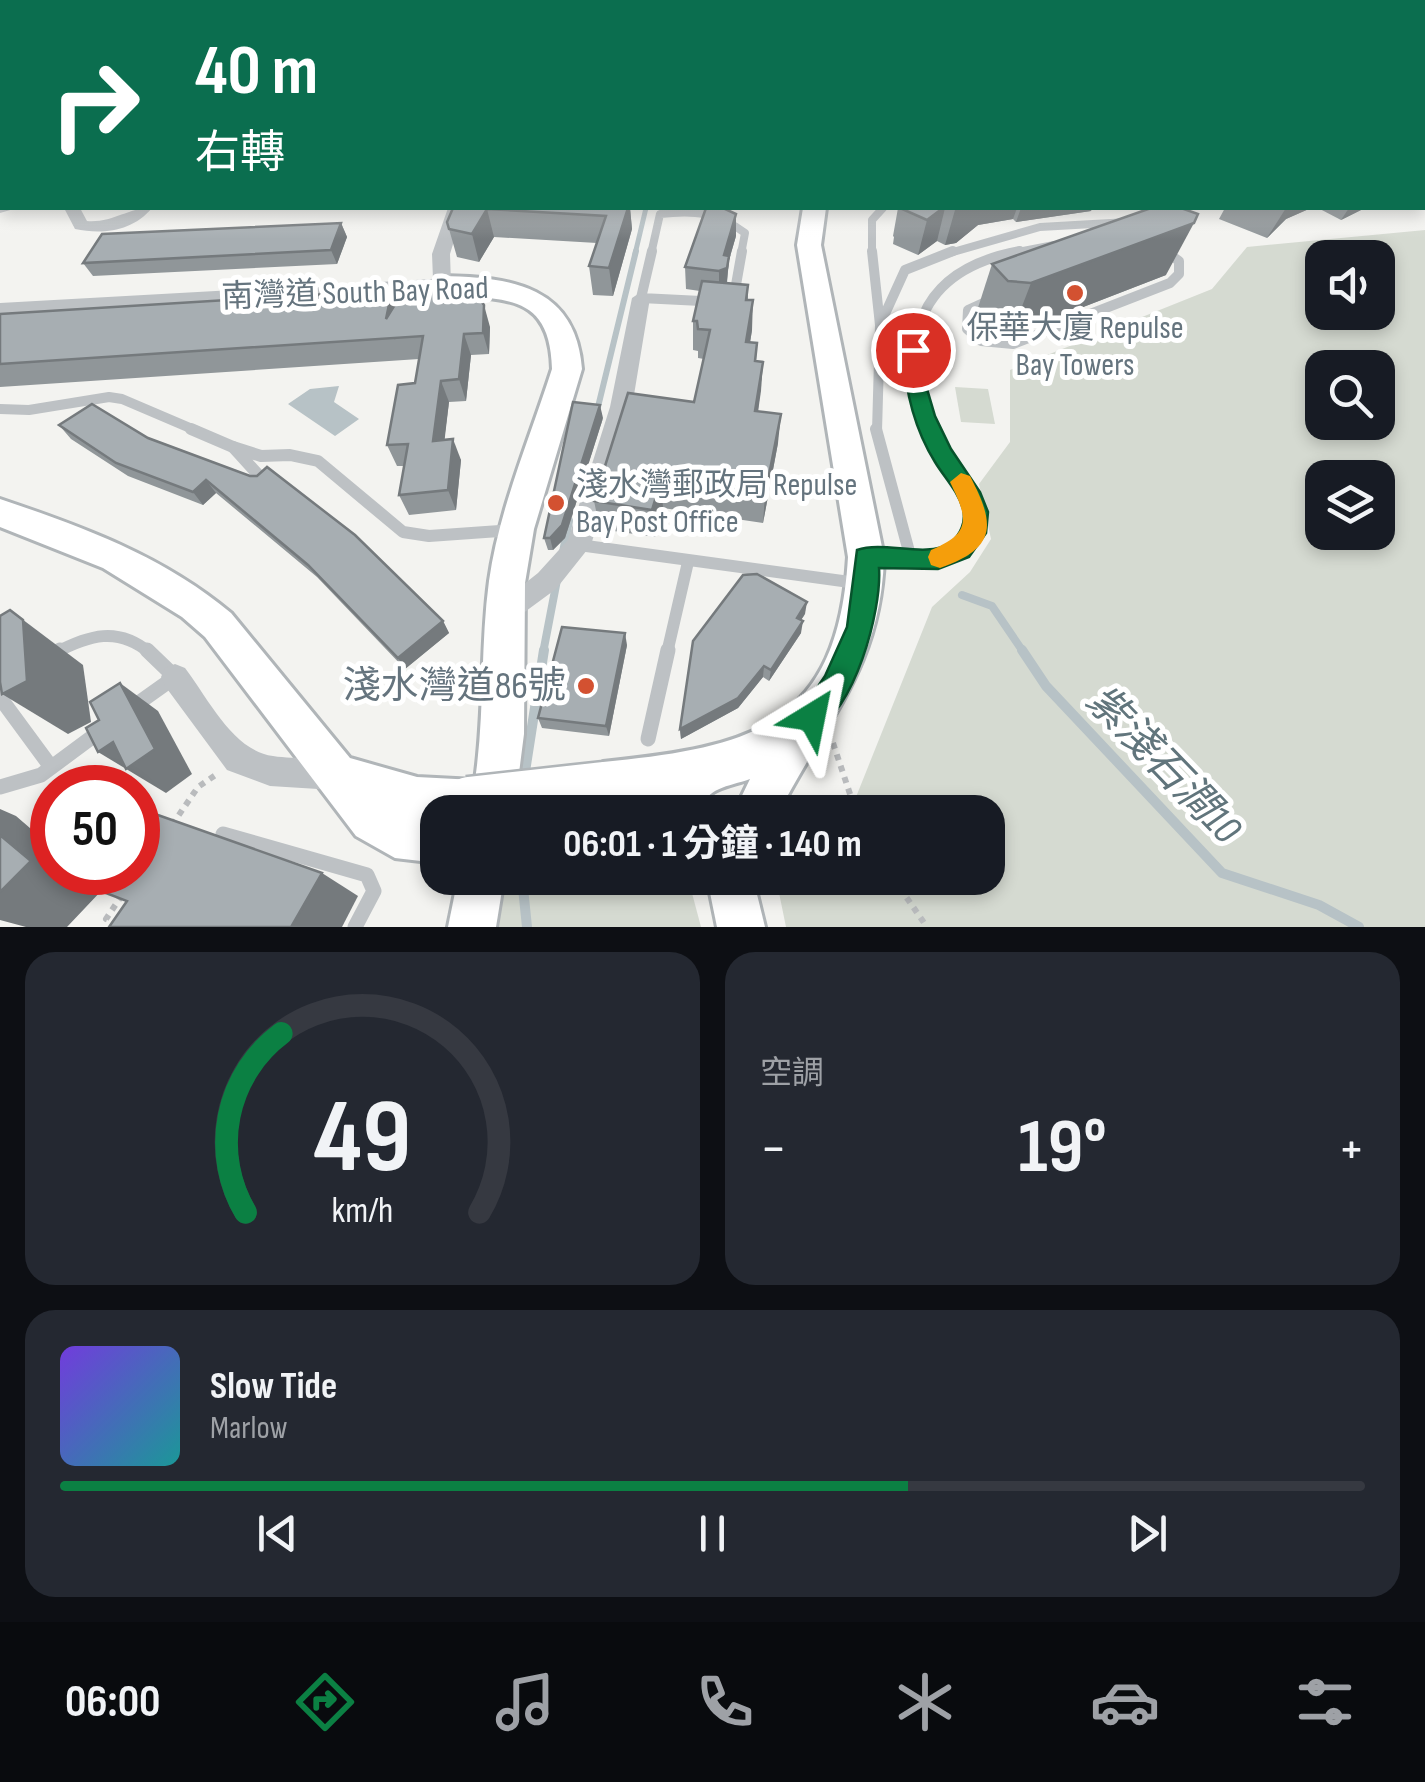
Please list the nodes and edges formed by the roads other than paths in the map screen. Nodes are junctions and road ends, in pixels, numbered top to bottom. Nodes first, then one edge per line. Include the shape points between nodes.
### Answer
1 (73, 210) edge
2 (141, 210) edge
3 (814, 210) edge
4 (881, 210) edge
5 (451, 211) edge
6 (1142, 222) edge
7 (1069, 244) edge
8 (1156, 248) edge
9 (442, 284) junction
10 (1008, 294) edge
11 (641, 298) junction
12 (0, 309) edge
13 (880, 325) junction
14 (0, 409) edge
15 (233, 448) junction
16 (263, 480) edge
17 (0, 513) edge
18 (517, 529) junction
19 (572, 554) junction
20 (910, 558) junction
21 (688, 562) junction
22 (867, 571) junction
23 (514, 608) junction
24 (36, 663) dead end
25 (21, 672) edge
26 (175, 677) junction
27 (821, 726) junction
28 (648, 739) dead end
29 (50, 765) edge
30 (52, 765) edge
31 (711, 771) junction
32 (334, 775) junction
33 (30, 780) edge
34 (0, 787) edge
35 (484, 795) edge
36 (542, 795) edge
37 (682, 795) edge
38 (751, 795) edge
39 (764, 795) edge
40 (420, 799) edge
41 (223, 834) edge
42 (420, 839) edge
43 (478, 895) edge
44 (734, 895) edge
45 (355, 927) edge
46 (472, 927) edge
47 (742, 927) edge

1 - 2 street via 92,228 124,222
3 - 22 main road via 809,246
4 - 13 lane via 870,233
5 - 9 street
6 - 13 lane via 1006,231 945,253 906,270
7 - 20 lane via 971,267 936,287 921,308 913,350 919,399 976,512 974,533 960,550
8 - 10 lane via 1179,261 1179,274 1170,282 1013,344 981,342 967,329 968,310
9 - 12 street, 南灣道 South Bay Road
9 - 18 main road, 南灣道 South Bay Road via 490,286 526,297 565,333 566,369
11 - 11 lane via 664,211 725,218 745,233 729,301
11 - 19 street via 621,407
13 - 20 lane via 874,425
14 - 15 lane via 35,409 83,396 122,398
15 - 16 lane
15 - 18 lane via 318,461 404,532
17 - 32 main road via 124,562 192,602 218,625
18 - 23 main road, 南灣道 South Bay Road
19 - 21 lane
19 - 23 street
20 - 22 street
21 - 22 lane
21 - 28 lane
22 - 27 main road via 860,627
23 - 35 main road, 南灣道 South Bay Road via 503,734
24 - 26 lane via 84,636 117,633 139,642
25 - 29 lane via 5,684 1,700
26 - 30 lane
26 - 32 street via 238,760 270,771
27 - 31 main road
27 - 39 main road via 792,742
31 - 36 main road, bridge
31 - 37 main road
31 - 38 main road via 733,772
32 - 40 main road
32 - 42 main road via 384,829
33 - 34 lane
41 - 45 lane via 367,875 374,891
43 - 46 main road
44 - 47 main road

